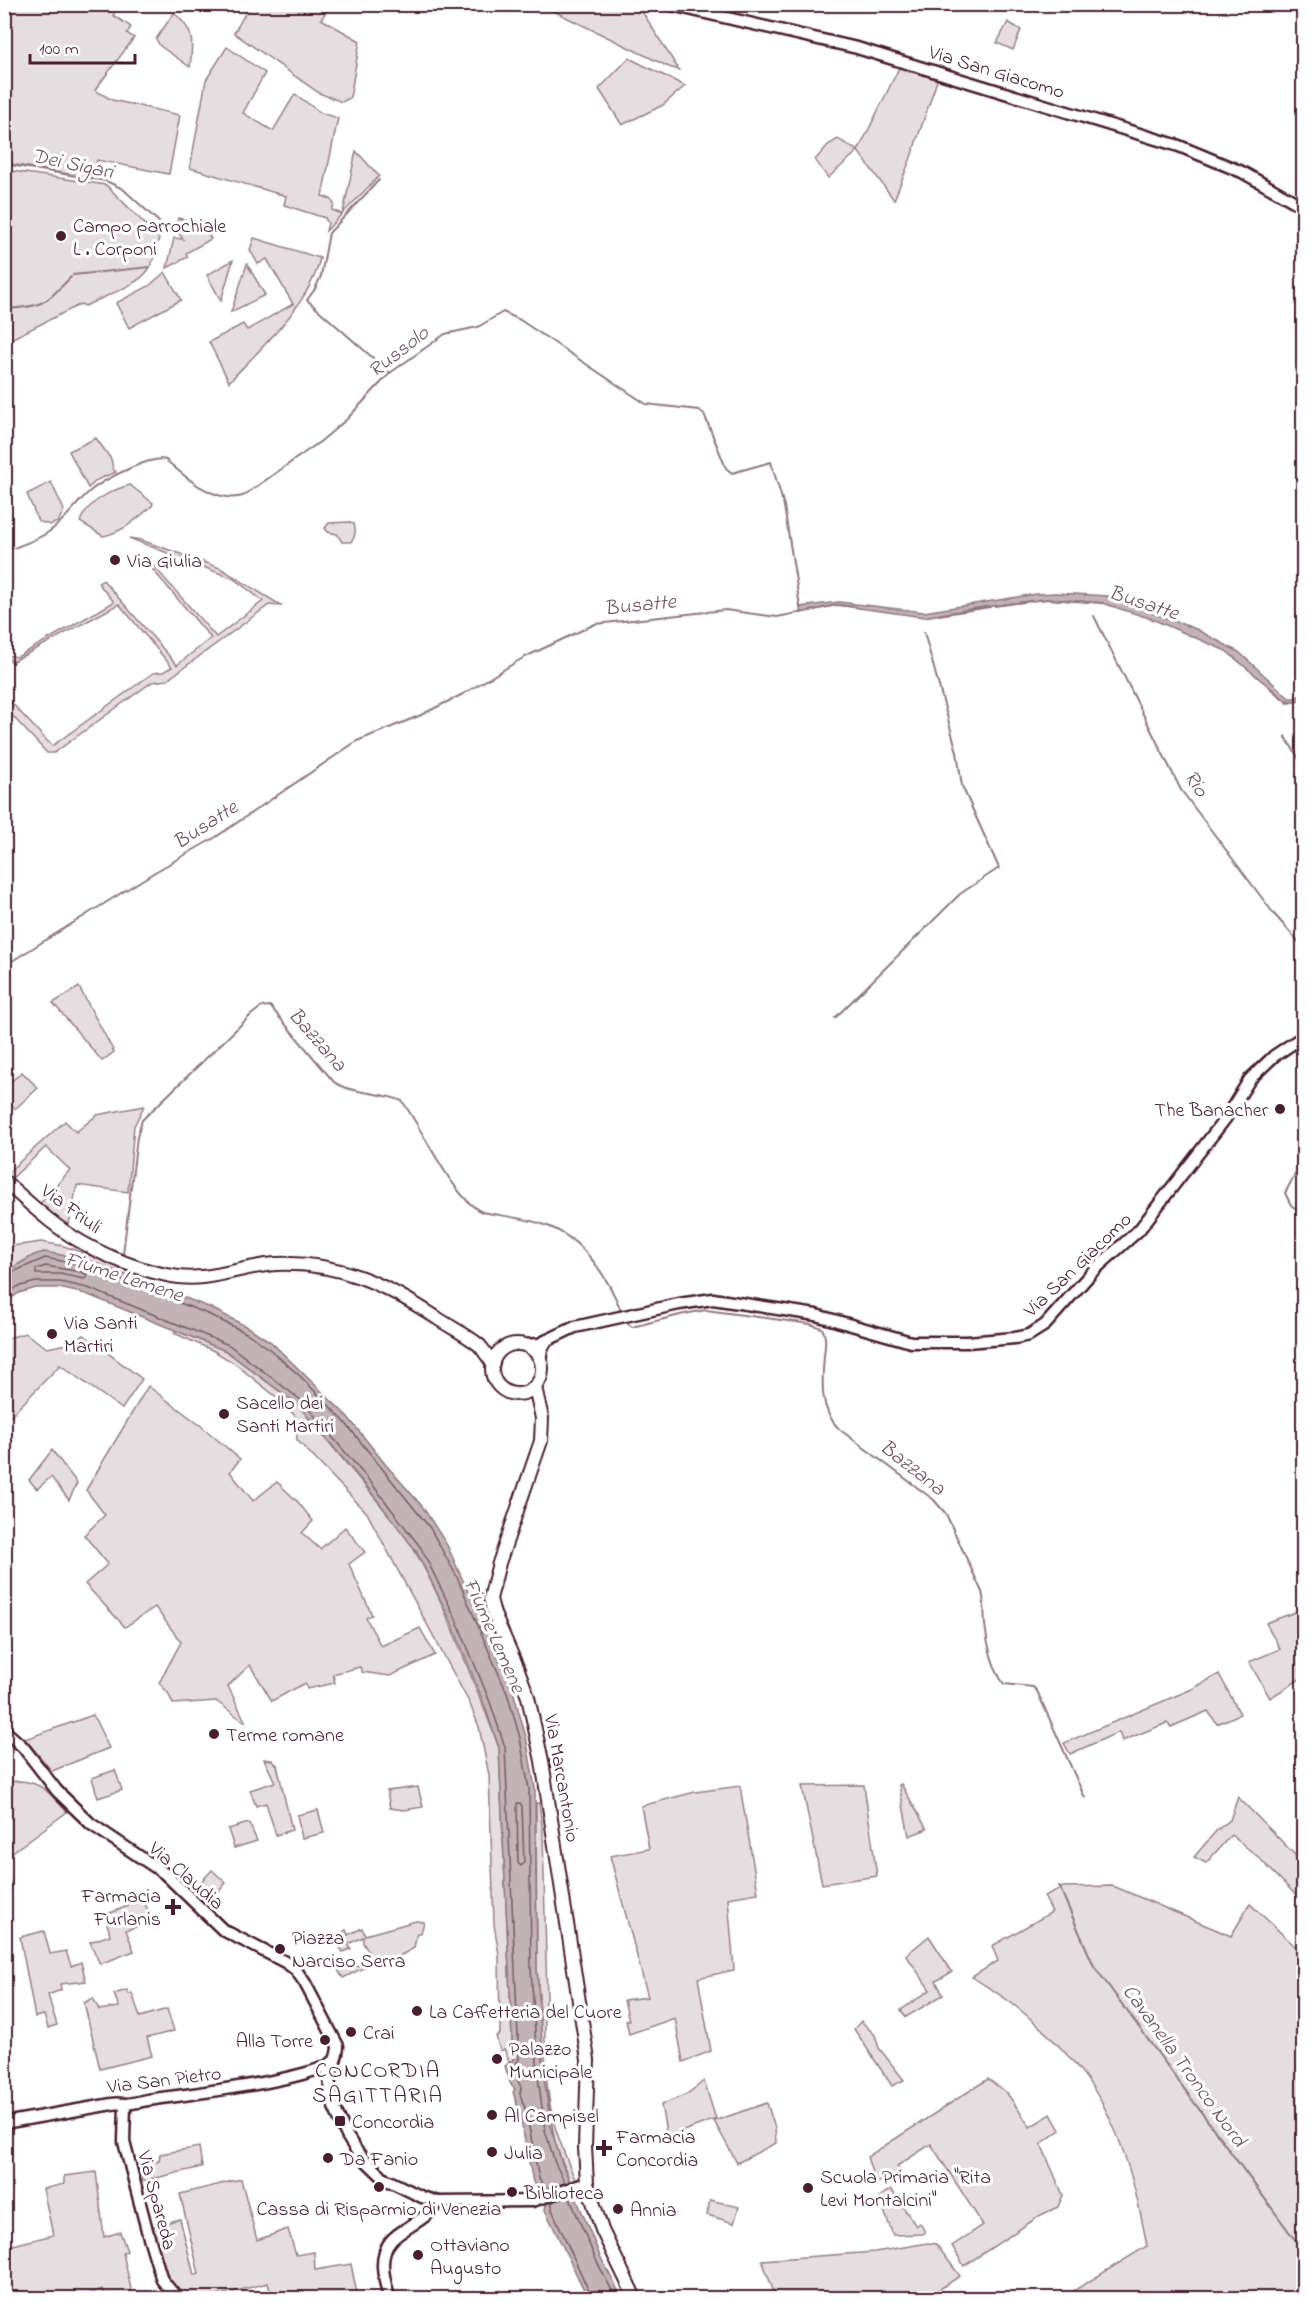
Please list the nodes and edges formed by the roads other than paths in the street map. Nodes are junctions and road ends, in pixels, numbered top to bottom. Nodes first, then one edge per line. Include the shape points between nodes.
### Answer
1 (667, 4) edge
2 (1304, 207) edge
3 (1304, 1036) edge
4 (4, 1181) edge
5 (547, 1340) junction
6 (478, 1345) junction
7 (524, 1345) junction
8 (502, 1349) junction
9 (540, 1359) junction
10 (493, 1363) junction
11 (535, 1387) junction
12 (522, 1394) junction
13 (542, 1418) junction
14 (4, 1730) edge
15 (330, 2069) junction
16 (125, 2104) junction
17 (4, 2123) edge
18 (581, 2185) junction
19 (438, 2202) junction
20 (177, 2298) edge
21 (389, 2298) edge
22 (634, 2298) edge

1 - 2 street, Via San Giacomo via 857,48 1179,146 1242,172
3 - 5 street, Via San Giacomo via 1274,1056 1250,1079 1225,1119 1139,1230 1093,1271 1045,1325 1029,1335 967,1342 911,1342 816,1315 713,1299 575,1327
4 - 6 main road, Via Friuli via 72,1237 121,1260 188,1278 275,1264 332,1268 389,1288
5 - 7 street, Via San Giacomo
5 - 9 street
6 - 8 main road
6 - 10 main road
7 - 8 main road
7 - 9 main road
8 - 10 main road
9 - 11 main road, Via Marcantonio via 542,1374
10 - 12 main road via 494,1380 499,1387
11 - 12 main road
11 - 13 main road, Via Marcantonio
12 - 13 main road
13 - 18 main road, Via Marcantonio via 541,1441 490,1599 528,1697 584,2022 588,2086
14 - 15 street, Via Claudia via 84,1818 164,1873 223,1930 296,1970 338,2046
15 - 16 street, Via San Pietro
15 - 19 street via 331,2093 340,2121 367,2164 402,2189
16 - 17 street, Via San Pietro
16 - 20 street, Via Spareda via 124,2142 148,2234 162,2280
18 - 19 street via 542,2198 514,2202
18 - 22 main road, Via Marcantonio
19 - 21 street via 430,2214 389,2240 383,2268

